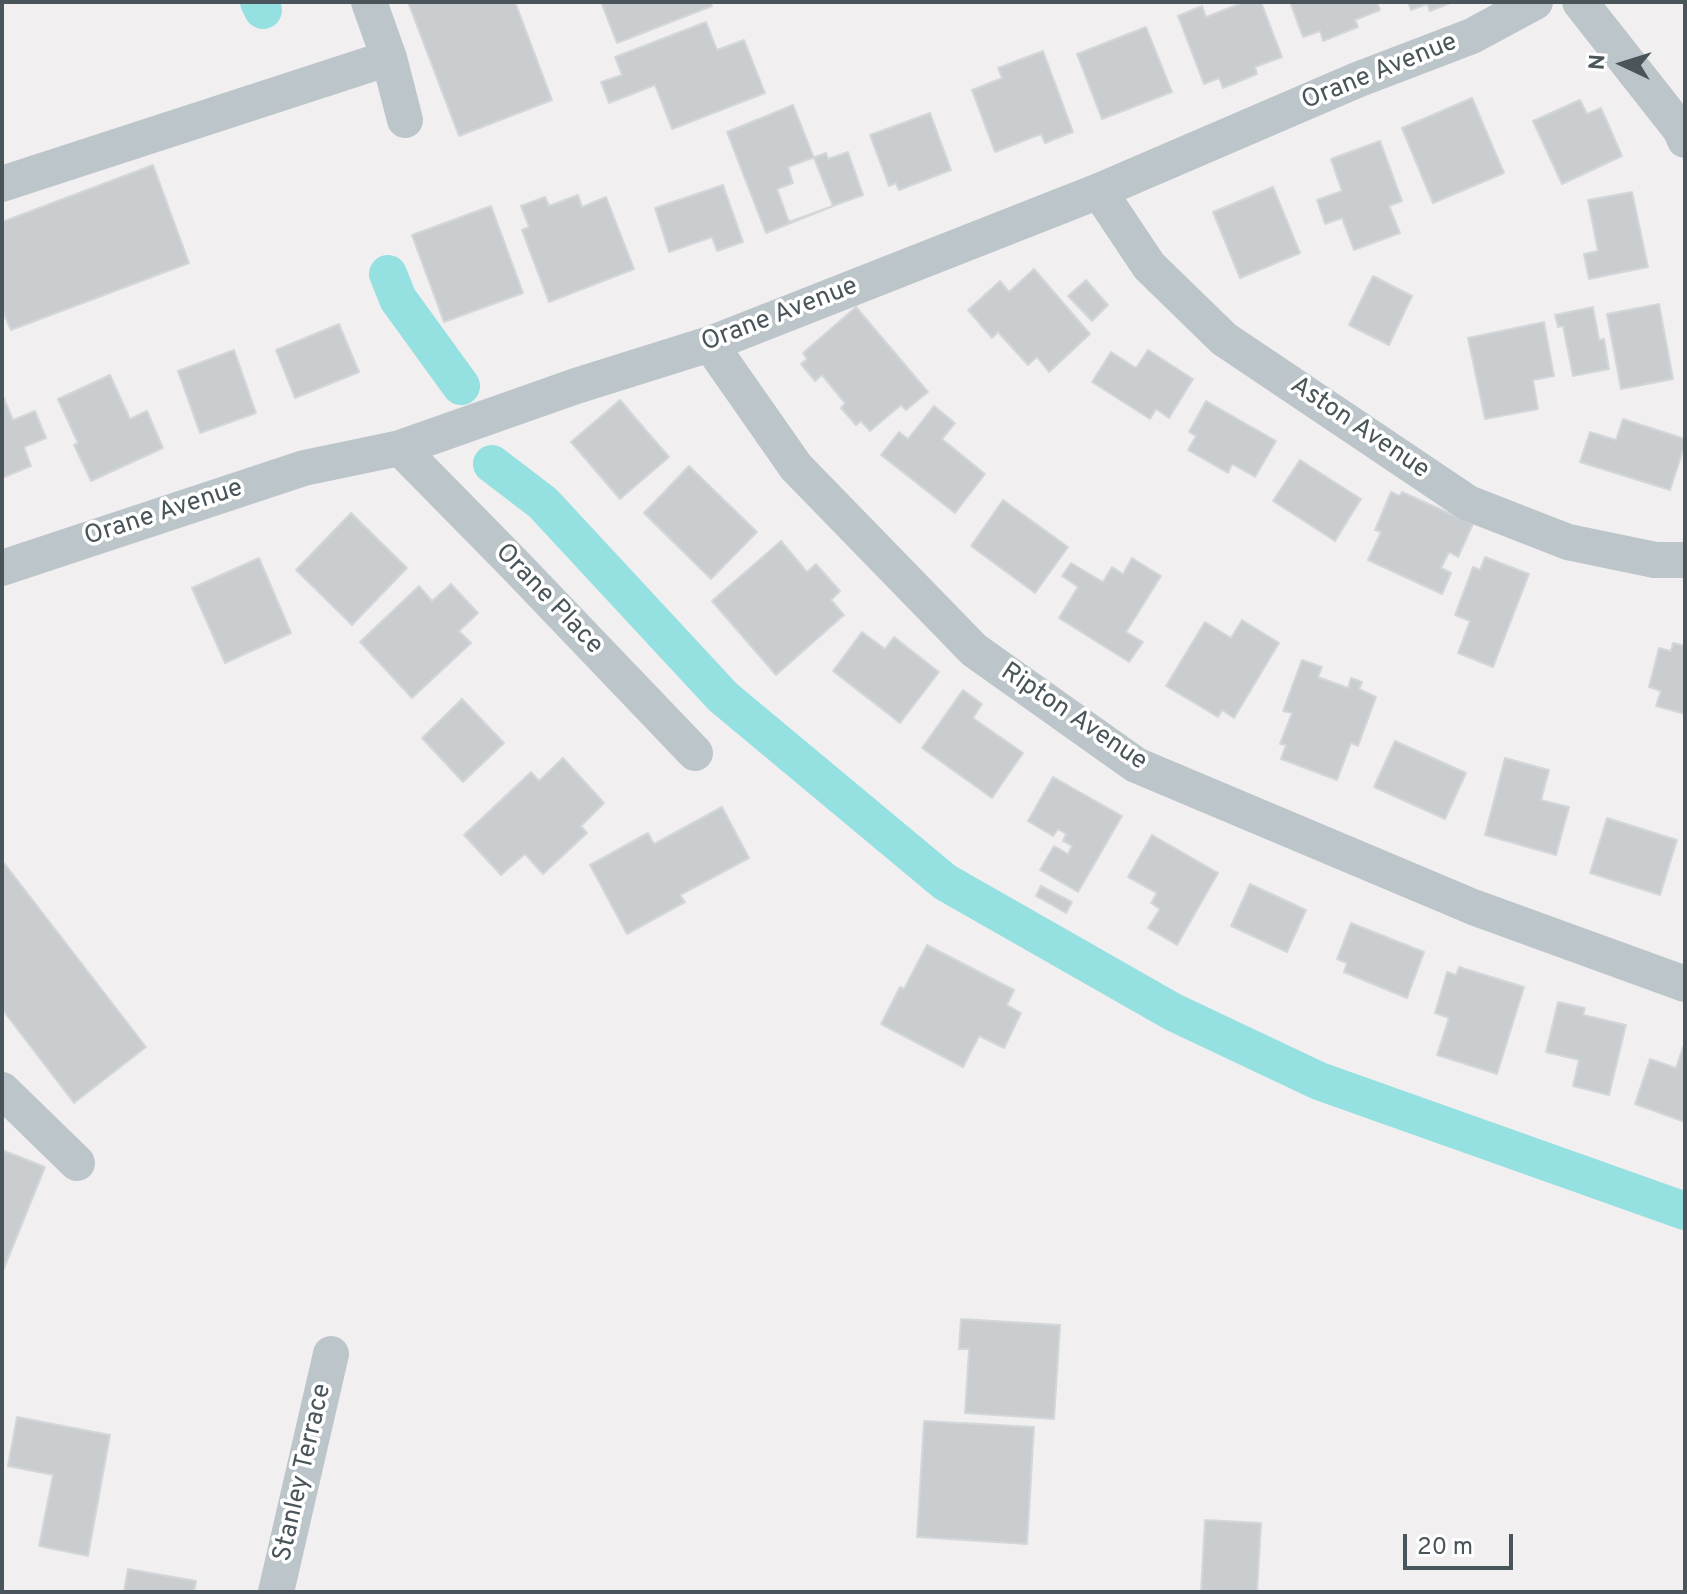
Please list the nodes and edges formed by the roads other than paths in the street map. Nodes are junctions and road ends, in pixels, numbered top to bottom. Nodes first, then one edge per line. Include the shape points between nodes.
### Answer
1 (369, 2) edge
2 (1535, 2) edge
3 (1580, 2) edge
4 (389, 58) junction
5 (405, 120) dead end
6 (1685, 140) edge
7 (2, 184) edge
8 (1099, 191) junction
9 (710, 344) junction
10 (400, 448) junction
11 (1685, 560) edge
12 (2, 568) edge
13 (695, 753) dead end
14 (1685, 984) edge
15 (2, 1090) edge
16 (77, 1163) dead end
17 (331, 1354) dead end
18 (276, 1592) edge

1 - 4 street
2 - 8 street, Orane Avenue via 1472,36
3 - 6 street
4 - 5 street
4 - 7 street
8 - 9 street, Orane Avenue
8 - 11 street, Aston Avenue via 1149,266 1224,339 1468,503 1568,542 1655,560
9 - 10 street, Orane Avenue
9 - 14 street, Ripton Avenue via 796,467 974,650 1136,765 1473,907
10 - 12 street, Orane Avenue via 304,468
10 - 13 street, Orane Place
15 - 16 street
17 - 18 street, Stanley Terrace

